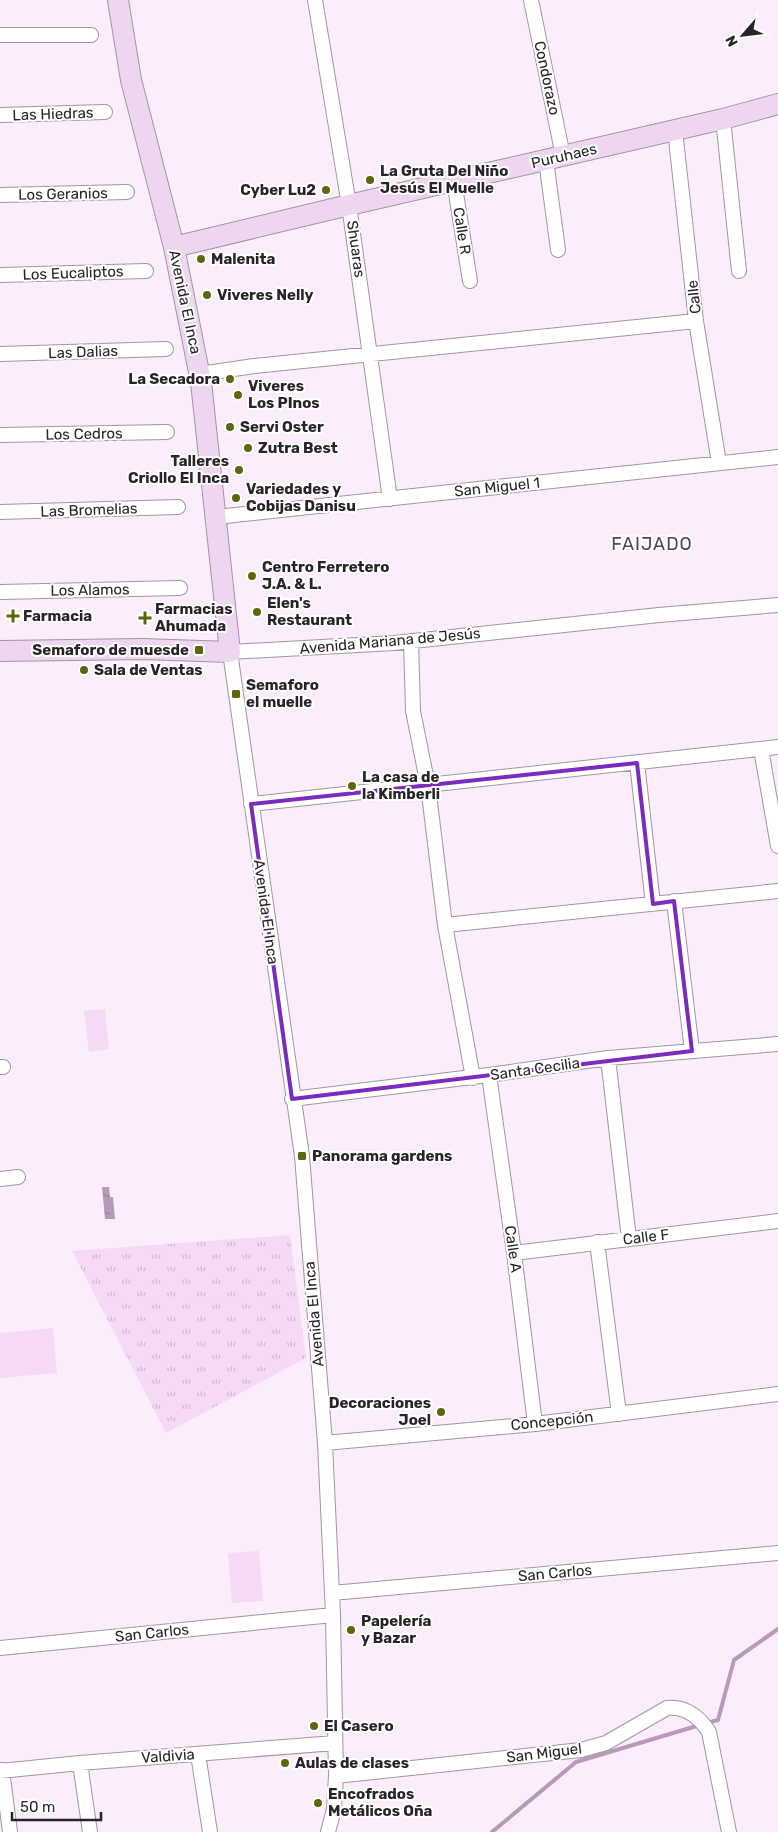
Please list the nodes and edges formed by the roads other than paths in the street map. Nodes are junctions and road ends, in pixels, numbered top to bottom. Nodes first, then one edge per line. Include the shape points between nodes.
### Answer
1 (118, 0) edge
2 (315, 0) edge
3 (531, 0) edge
4 (0, 35) edge
5 (91, 35) dead end
6 (778, 104) edge
7 (105, 112) dead end
8 (0, 116) edge
9 (723, 119) junction
10 (675, 130) junction
11 (555, 158) junction
12 (454, 181) junction
13 (127, 192) dead end
14 (0, 195) edge
15 (349, 205) junction
16 (174, 247) junction
17 (558, 250) dead end
18 (146, 271) dead end
19 (739, 271) dead end
20 (0, 275) edge
21 (470, 281) dead end
22 (696, 321) junction
23 (166, 349) dead end
24 (0, 354) edge
25 (371, 354) junction
26 (200, 374) junction
27 (167, 432) dead end
28 (0, 435) edge
29 (778, 457) edge
30 (719, 463) junction
31 (390, 499) junction
32 (178, 507) dead end
33 (0, 512) edge
34 (216, 517) junction
35 (180, 588) dead end
36 (0, 592) edge
37 (778, 605) edge
38 (411, 641) junction
39 (0, 651) edge
40 (230, 652) junction
41 (778, 747) edge
42 (761, 749) junction
43 (637, 763) junction
44 (428, 786) junction
45 (251, 804) junction
46 (778, 846) edge
47 (778, 891) edge
48 (674, 902) junction
49 (653, 904) junction
50 (445, 926) junction
51 (778, 1044) edge
52 (692, 1051) junction
53 (608, 1058) junction
54 (489, 1076) junction
55 (473, 1078) junction
56 (292, 1098) junction
57 (18, 1177) dead end
58 (0, 1179) edge
59 (778, 1221) edge
60 (629, 1239) junction
61 (597, 1242) junction
62 (514, 1252) junction
63 (778, 1394) edge
64 (619, 1414) junction
65 (535, 1424) junction
66 (325, 1443) junction
67 (778, 1553) edge
68 (332, 1593) junction
69 (333, 1615) junction
70 (0, 1648) edge
71 (336, 1743) junction
72 (198, 1754) junction
73 (80, 1763) junction
74 (1, 1771) edge
75 (336, 1776) junction
76 (10, 1832) edge
77 (90, 1832) edge
78 (210, 1832) edge
79 (328, 1832) edge
80 (729, 1832) edge

1 - 16 street, Avenida El Inca via 131,80
2 - 15 street, Shuaras
3 - 11 street, Condorazo
4 - 5 street
6 - 9 street, Puruhaes
7 - 8 street, Las Hiedras
9 - 10 street, Puruhaes
9 - 19 street
10 - 11 street, Puruhaes
10 - 22 street, Calle
11 - 12 street, Puruhaes
11 - 17 street, Condorazo
12 - 15 street, Puruhaes
12 - 21 street, Calle R
13 - 14 street, Los Geranios
15 - 16 street, Puruhaes
15 - 25 street, Shuaras
16 - 26 street, Avenida El Inca
18 - 20 street, Los Eucaliptos
22 - 25 street
22 - 30 street, Calle
23 - 24 street, Las Dalias
25 - 26 street
25 - 31 street, Shuaras
26 - 34 street, Avenida El Inca
27 - 28 street, Los Cedros
29 - 30 street, San Miguel 1
30 - 31 street, San Miguel 1
31 - 34 street, San Miguel 1
32 - 33 street, Las Bromelias
34 - 40 street, Avenida El Inca
35 - 36 street, Los Alamos
37 - 38 street, Avenida Mariana de Jesús
38 - 40 street, Avenida Mariana de Jesús
38 - 44 street via 413,711
39 - 40 street, Avenida Mariana de Jesús via 152,649
40 - 45 street, Avenida El Inca
41 - 42 street
42 - 43 street
42 - 46 street
43 - 44 street
43 - 49 street
44 - 45 street
44 - 50 street
45 - 56 street, Avenida El Inca
47 - 48 street
48 - 49 street
48 - 52 street
49 - 50 street
50 - 55 street
51 - 52 street, Santa Cecilia
52 - 53 street, Santa Cecilia
53 - 54 street, Santa Cecilia
53 - 60 street
54 - 55 street, Santa Cecilia
54 - 62 street, Calle A
55 - 56 street, Santa Cecilia
56 - 66 street, Avenida El Inca via 302,1156
57 - 58 street
59 - 60 street, Calle F
60 - 61 street, Calle F
61 - 62 street, Calle F
61 - 64 street
62 - 65 street, Calle A
63 - 64 street, Concepción
64 - 65 street, Concepción
65 - 66 street, Concepción
66 - 68 street, Avenida El Inca
67 - 68 street, San Carlos
68 - 69 street, Avenida El Inca
69 - 70 street, San Carlos
69 - 71 street, Avenida El Inca
71 - 72 street, Valdivia
71 - 75 street, Avenida El Inca
72 - 73 street, Valdivia
72 - 78 street
73 - 74 street, Valdivia
73 - 77 street
74 - 76 street
75 - 79 street, Avenida El Inca via 334,1809
75 - 80 street, San Miguel via 581,1750 606,1743 674,1707 701,1720 709,1732

